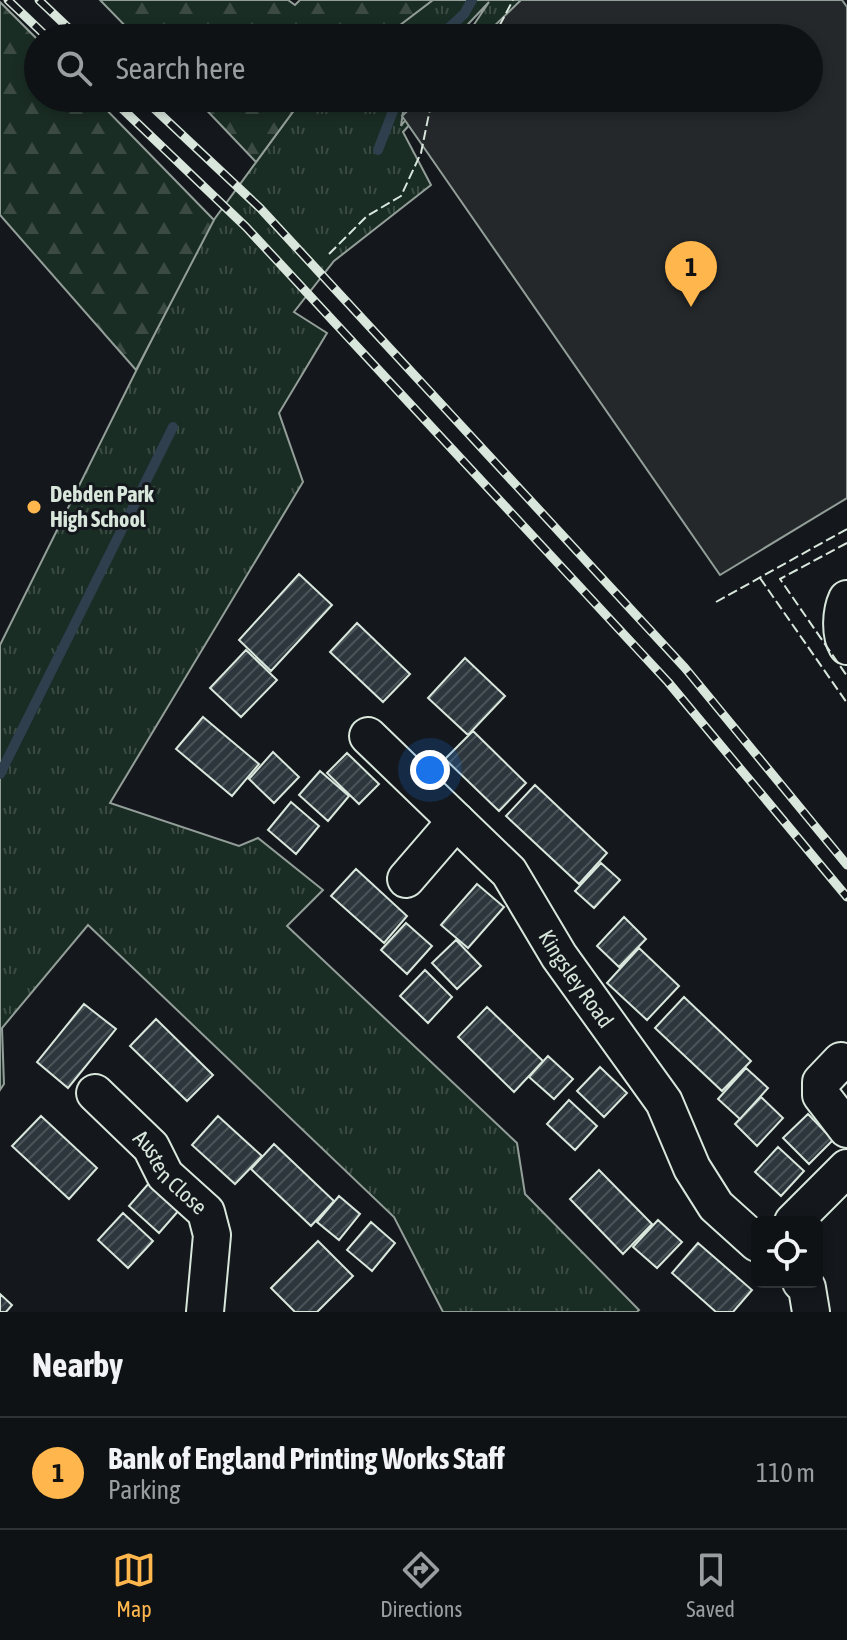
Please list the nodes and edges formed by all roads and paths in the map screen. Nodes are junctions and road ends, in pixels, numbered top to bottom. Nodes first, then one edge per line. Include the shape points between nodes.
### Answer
1 (847, 599) edge
2 (847, 646) edge
3 (368, 736) dead end
4 (456, 821) junction
5 (406, 879) dead end
6 (841, 1061) dead end
7 (95, 1093) dead end
8 (847, 1129) edge
9 (847, 1168) edge
10 (799, 1216) edge
11 (751, 1238) edge
12 (807, 1288) edge
13 (205, 1312) edge
14 (811, 1312) edge

1 - 2 street
3 - 4 street, Kingsley Road
4 - 5 street
4 - 11 street, Kingsley Road via 509,872 568,969 664,1102 692,1168 716,1206
6 - 8 street via 821,1082 821,1095
7 - 13 street, Austen Close via 151,1147 165,1175 206,1212 212,1235
9 - 10 street
12 - 14 street

